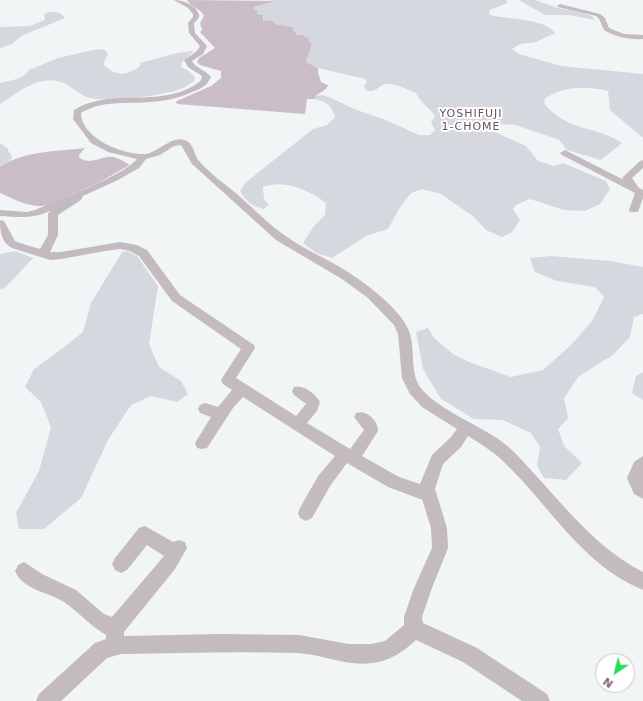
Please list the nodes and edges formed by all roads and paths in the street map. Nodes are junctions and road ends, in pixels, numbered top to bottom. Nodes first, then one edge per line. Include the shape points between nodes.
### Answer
1 (177, 0) edge
2 (560, 6) dead end
3 (643, 37) edge
4 (565, 153) dead end
5 (142, 157) junction
6 (643, 163) edge
7 (639, 192) edge
8 (79, 195) junction
9 (634, 210) dead end
10 (0, 213) edge
11 (0, 223) edge
12 (43, 253) junction
13 (241, 389) junction
14 (299, 391) dead end
15 (205, 409) dead end
16 (221, 414) junction
17 (361, 417) dead end
18 (297, 425) junction
19 (466, 427) junction
20 (202, 443) dead end
21 (348, 456) junction
22 (643, 462) edge
23 (427, 489) junction
24 (643, 492) edge
25 (306, 513) dead end
26 (121, 564) dead end
27 (24, 571) dead end
28 (643, 581) edge
29 (414, 629) junction
30 (115, 637) junction
31 (46, 701) edge
32 (540, 701) edge

1 - 5 street via 190,7 196,14 191,23 191,30 204,46 188,60 188,63 189,66 206,74 204,83 189,91 165,98 94,104 81,109 76,115 89,136 100,145
2 - 3 street via 598,15 606,29 618,34
4 - 7 street
5 - 8 street via 136,166
5 - 19 street via 158,154 171,144 183,142 195,162 280,238 346,276 372,295 399,323 404,334 409,378 415,390 427,403
6 - 7 street via 627,178
7 - 9 street
8 - 10 street via 38,213
8 - 12 street via 53,214 54,235
11 - 12 street via 11,243
12 - 13 street via 51,257 94,248 138,248 176,298 249,348 228,380
13 - 16 street
13 - 18 street
14 - 18 street via 313,402 312,407
15 - 16 street
16 - 20 street
17 - 21 street via 371,427 371,431
18 - 21 street
19 - 23 street via 456,442 437,460
19 - 28 street via 492,442 511,459 603,558
21 - 23 street via 407,488 420,492
21 - 25 street via 324,481
22 - 24 street via 636,471 635,479
23 - 29 street via 439,528 440,548 423,588 414,618
26 - 30 street via 145,534 177,550
27 - 30 street via 36,580 70,596
29 - 30 street via 388,650 371,654 349,653 299,644
29 - 32 street via 470,655
30 - 31 street

